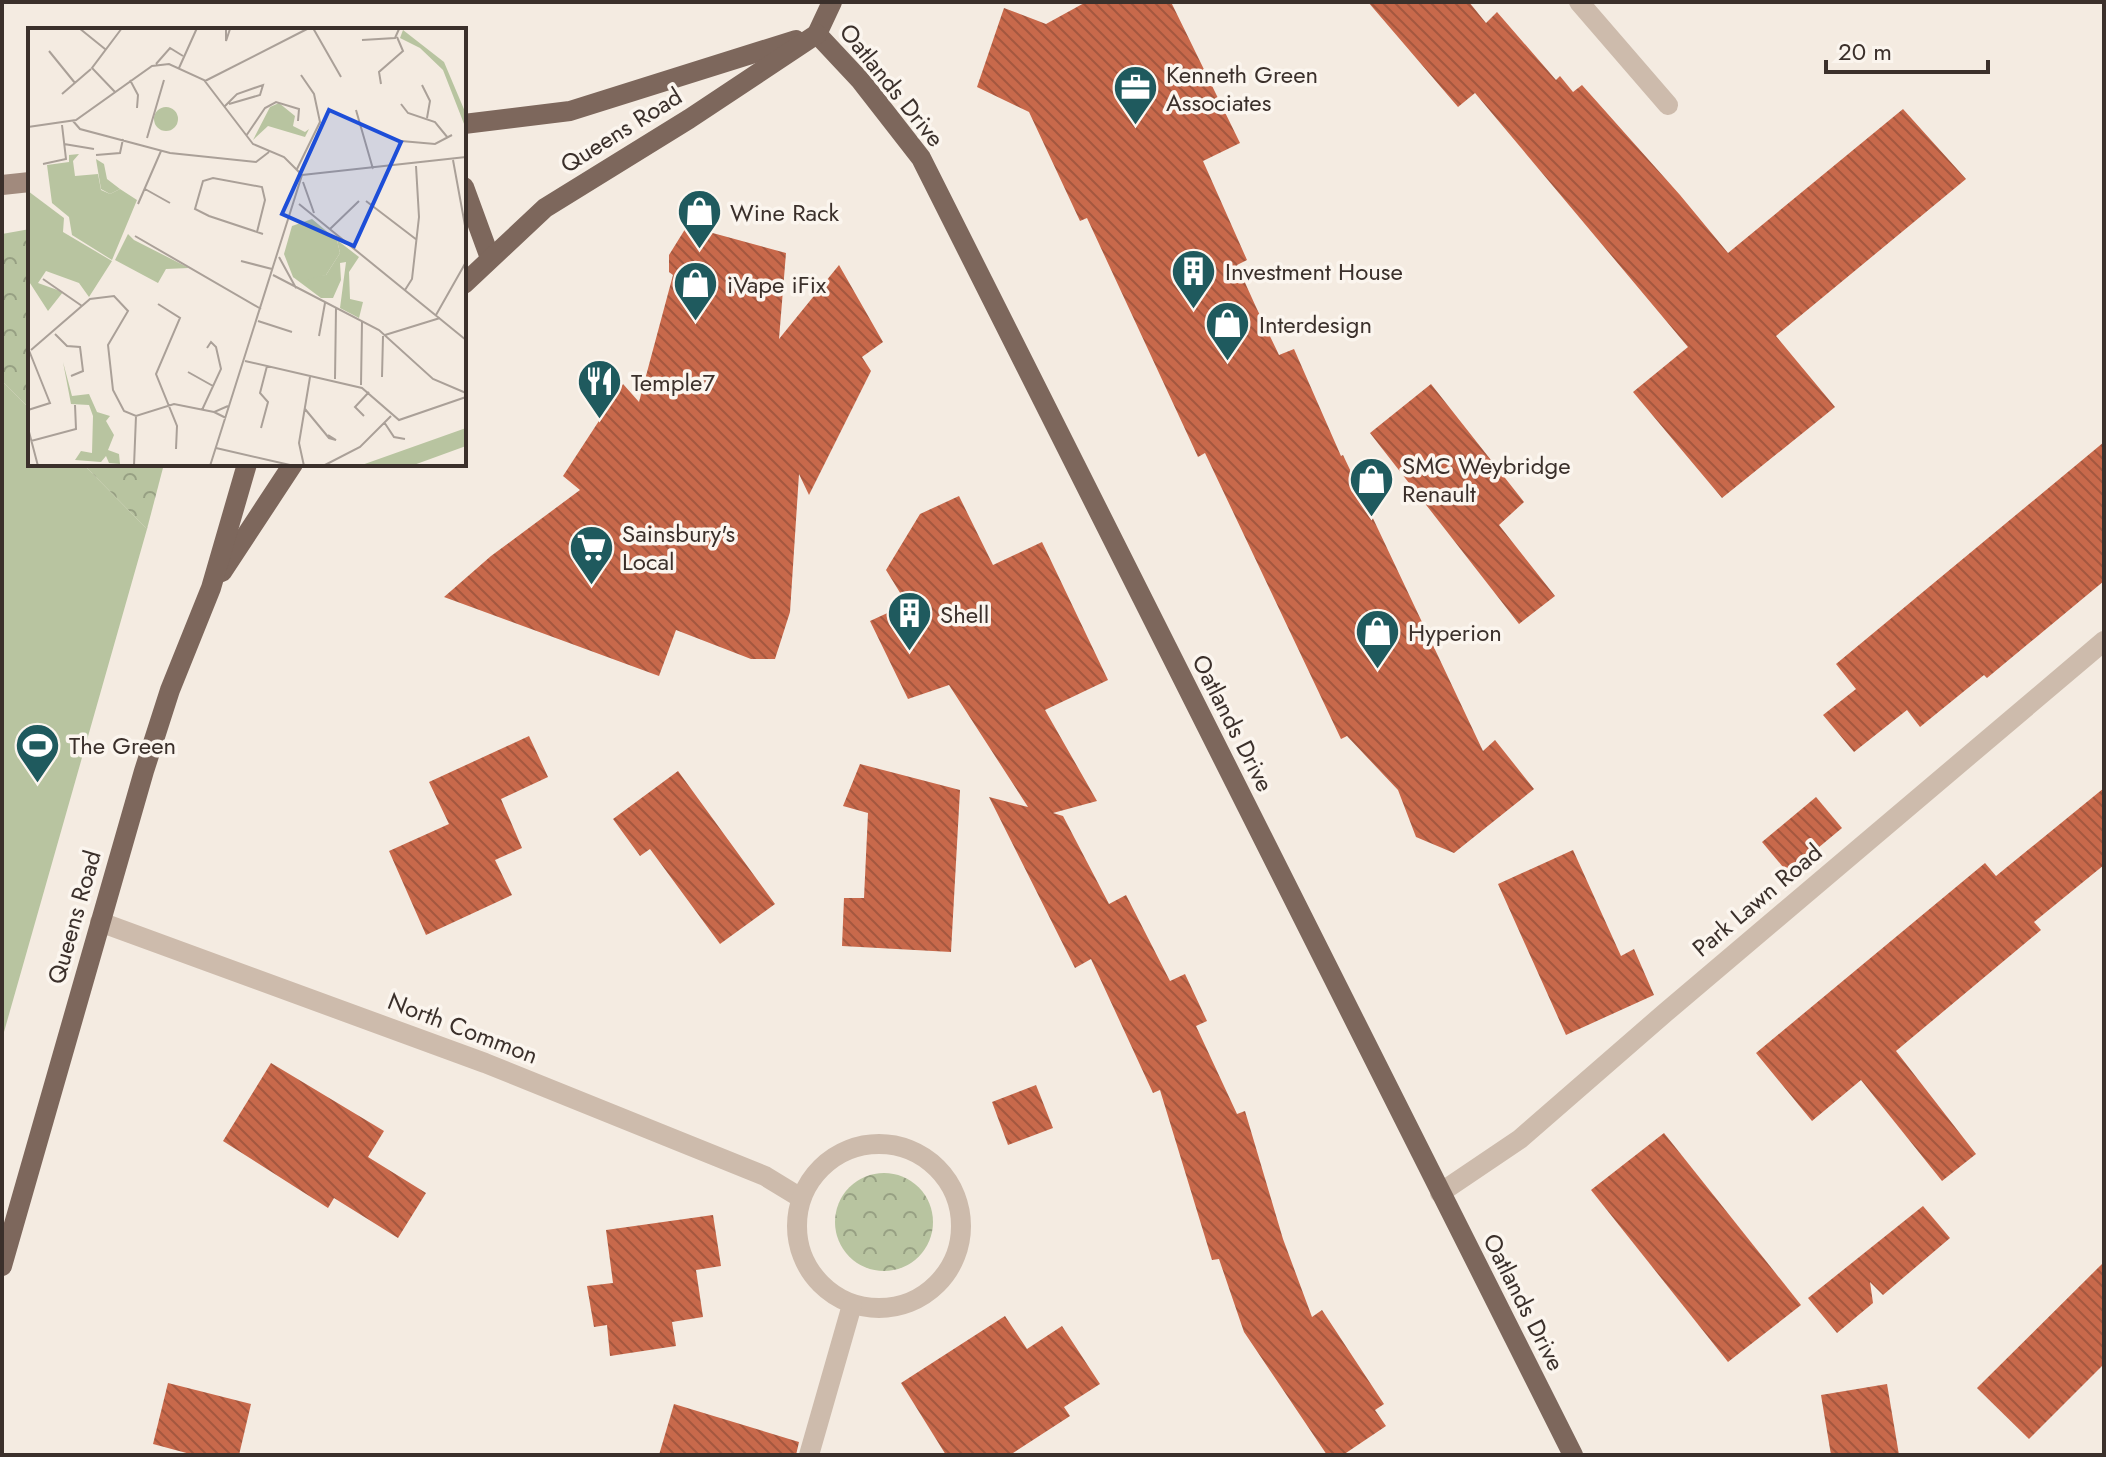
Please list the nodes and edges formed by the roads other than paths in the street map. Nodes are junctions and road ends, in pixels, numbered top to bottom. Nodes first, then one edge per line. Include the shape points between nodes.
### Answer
1 (832, 2) edge
2 (1579, 2) edge
3 (817, 34) junction
4 (1668, 105) dead end
5 (466, 124) edge
6 (28, 182) edge
7 (2, 185) edge
8 (466, 192) edge
9 (490, 258) junction
10 (466, 282) edge
11 (246, 466) edge
12 (292, 466) edge
13 (211, 588) junction
14 (2104, 641) edge
15 (100, 922) junction
16 (1440, 1193) junction
17 (801, 1198) junction
18 (2, 1266) edge
19 (852, 1305) junction
20 (809, 1455) edge
21 (1573, 1455) edge

1 - 3 main road
2 - 4 street
3 - 5 main road via 570,111
3 - 9 main road, Queens Road via 545,208
3 - 16 main road, Oatlands Drive via 921,158
6 - 7 main road
8 - 9 main road
9 - 10 main road, Queens Road
11 - 13 main road, Queens Road
12 - 13 main road, Queens Road
13 - 15 main road, Queens Road via 167,699
14 - 16 street, Park Lawn Road via 1520,1139
15 - 17 street, North Common via 485,1063 765,1176
15 - 18 main road, Queens Road
16 - 21 main road, Oatlands Drive
17 - 19 street via 799,1250 829,1292
17 - 19 street via 814,1175 835,1156 860,1146 888,1144 914,1152 937,1168 953,1190 961,1217 959,1244 949,1270 931,1291 907,1304 880,1309
19 - 20 street

